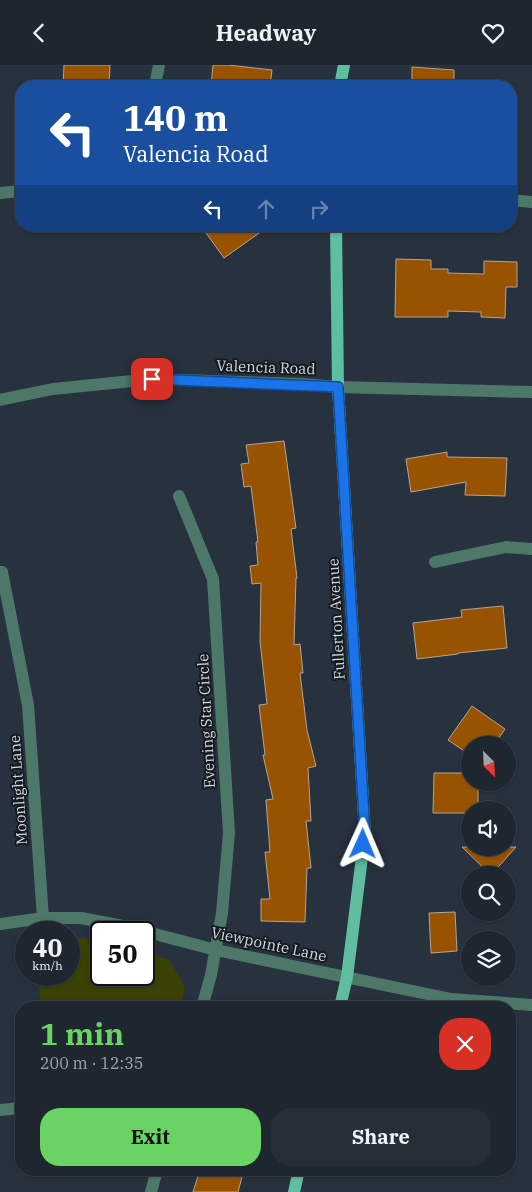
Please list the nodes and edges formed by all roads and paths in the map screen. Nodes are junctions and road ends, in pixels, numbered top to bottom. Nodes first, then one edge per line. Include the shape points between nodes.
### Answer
1 (159, 65) edge
2 (344, 65) edge
3 (156, 80) edge
4 (341, 80) edge
5 (15, 192) edge
6 (0, 193) edge
7 (517, 201) edge
8 (532, 202) edge
9 (336, 232) edge
10 (338, 387) junction
11 (532, 392) edge
12 (0, 400) edge
13 (179, 497) dead end
14 (532, 549) edge
15 (435, 562) dead end
16 (1, 572) edge
17 (43, 919) junction
18 (0, 924) edge
19 (216, 950) junction
20 (347, 977) junction
21 (204, 1001) edge
22 (341, 1001) edge
23 (478, 1001) edge
24 (516, 1004) edge
25 (532, 1005) edge
26 (15, 1109) edge
27 (0, 1110) edge
28 (155, 1176) edge
29 (298, 1176) edge
30 (151, 1192) edge
31 (294, 1192) edge

1 - 3 street
2 - 4 main road
5 - 6 street
7 - 8 street
9 - 10 main road, Fullerton Avenue
10 - 11 street, Valencia Road
10 - 12 street, Valencia Road via 152,379 53,389
10 - 20 main road, Fullerton Avenue via 365,833
13 - 19 street, Evening Star Circle via 213,579 229,833
14 - 15 street via 506,547
16 - 17 street, Moonlight Lane via 28,705
17 - 18 street, Viewpointe Lane
17 - 19 street, Viewpointe Lane via 81,917
19 - 20 street, Viewpointe Lane
19 - 21 street, Evening Star Circle
20 - 22 main road, Fullerton Avenue
20 - 23 street, Viewpointe Lane via 451,999
24 - 25 street, Viewpointe Lane
26 - 27 street
28 - 30 street
29 - 31 main road

